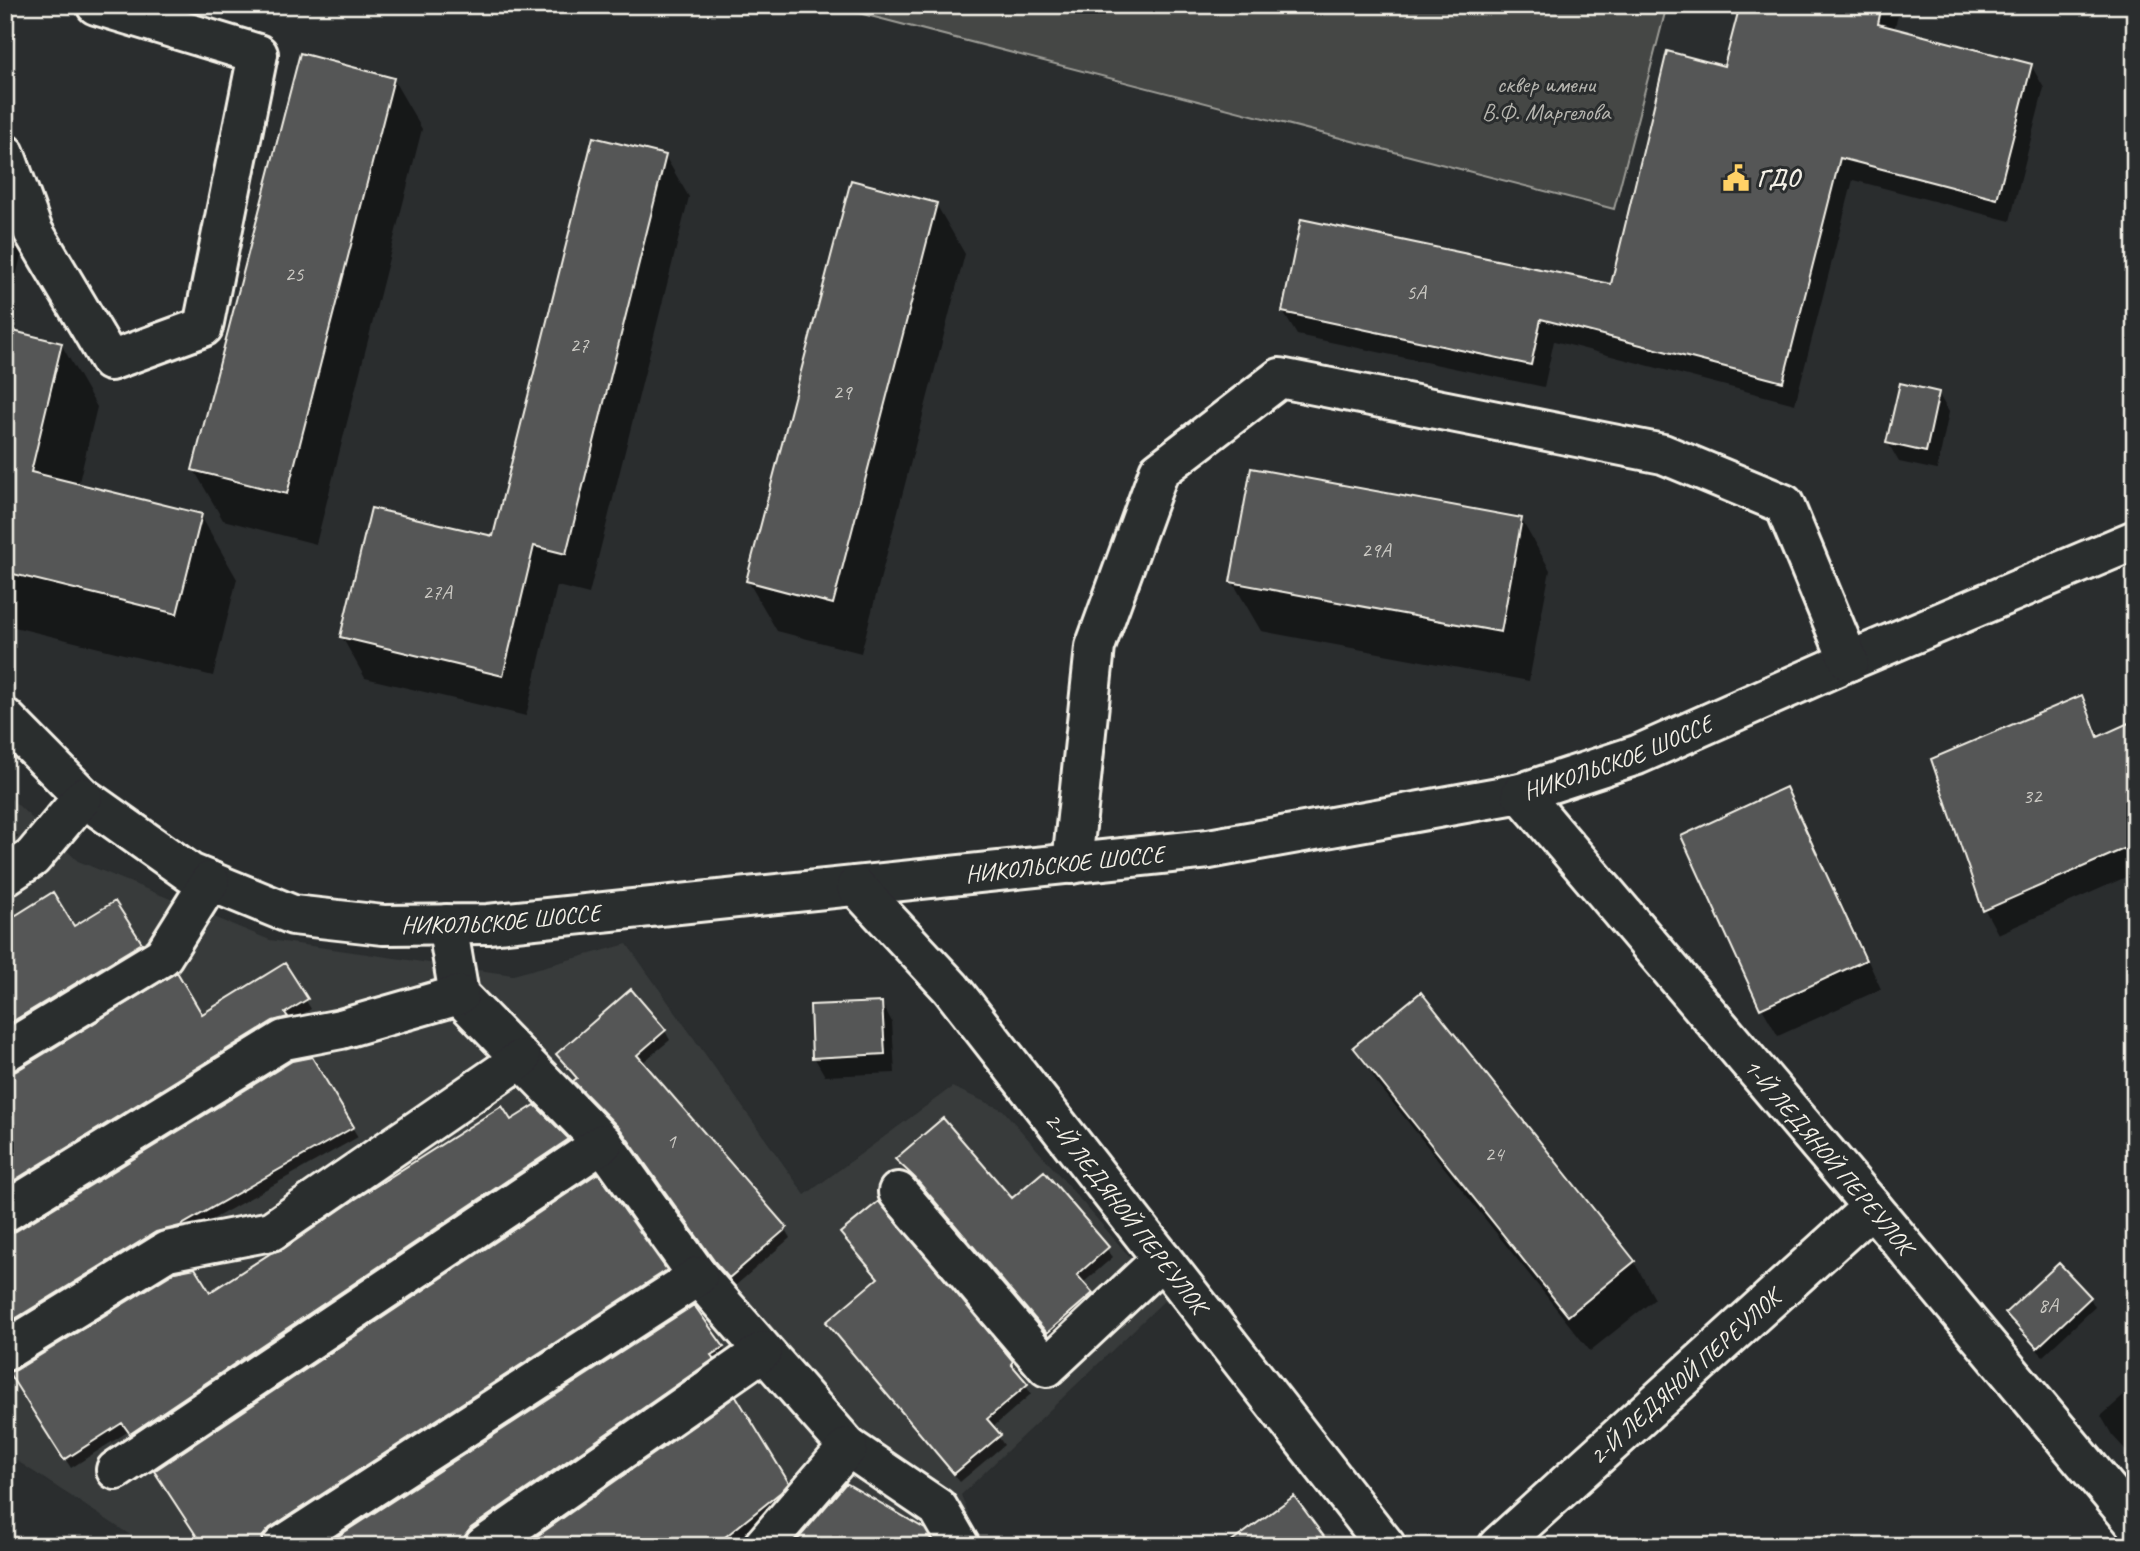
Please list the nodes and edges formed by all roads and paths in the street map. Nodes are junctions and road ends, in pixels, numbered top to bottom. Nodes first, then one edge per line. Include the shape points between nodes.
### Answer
1 (96, 5) edge
2 (5, 153) edge
3 (2135, 540) edge
4 (1849, 661) junction
5 (5, 718) edge
6 (1521, 793) junction
7 (83, 797) junction
8 (1072, 864) junction
9 (5, 876) edge
10 (210, 881) junction
11 (856, 886) junction
12 (447, 924) junction
13 (459, 995) junction
14 (5, 1052) edge
15 (521, 1059) junction
16 (603, 1143) junction
17 (898, 1192) dead end
18 (1872, 1207) junction
19 (5, 1212) edge
20 (1162, 1259) junction
21 (698, 1276) junction
22 (5, 1350) edge
23 (763, 1351) junction
24 (848, 1447) junction
25 (116, 1470) dead end
26 (2135, 1523) edge
27 (954, 1543) edge
28 (282, 1546) edge
29 (484, 1546) edge
30 (763, 1546) edge
31 (1386, 1546) edge
32 (1498, 1546) edge

1 - 2 street via 258,54 203,327 110,361 33,231
3 - 4 street, НИКОЛЬСКОЕ ШОССЕ
4 - 6 street, НИКОЛЬСКОЕ ШОССЕ via 1637,755
4 - 8 street via 1784,503 1663,454 1280,378 1159,471 1095,647
5 - 7 street, НИКОЛЬСКОЕ ШОССЕ
6 - 8 street, НИКОЛЬСКОЕ ШОССЕ via 1209,849
6 - 18 street, 1-Й ЛЕДЯНОЙ ПЕРЕУЛОК
7 - 9 street via 32,858
7 - 10 street, НИКОЛЬСКОЕ ШОССЕ via 190,873
8 - 11 street, НИКОЛЬСКОЕ ШОССЕ
10 - 12 street, НИКОЛЬСКОЕ ШОССЕ via 293,915 383,925
10 - 14 street via 163,956
11 - 12 street, НИКОЛЬСКОЕ ШОССЕ via 488,924
11 - 20 street, 2-Й ЛЕДЯНОЙ ПЕРЕУЛОК via 951,988
12 - 13 street
13 - 15 street
13 - 19 street via 341,1029 284,1040
15 - 16 street
15 - 22 street via 271,1231 167,1251
16 - 21 street
16 - 25 street
17 - 20 street via 1047,1367
18 - 26 street, 1-Й ЛЕДЯНОЙ ПЕРЕУЛОК
18 - 32 street, 2-Й ЛЕДЯНОЙ ПЕРЕУЛОК
20 - 31 street, 2-Й ЛЕДЯНОЙ ПЕРЕУЛОК
21 - 23 street
21 - 28 street
23 - 24 street
23 - 29 street
24 - 27 street via 938,1508
24 - 30 street

